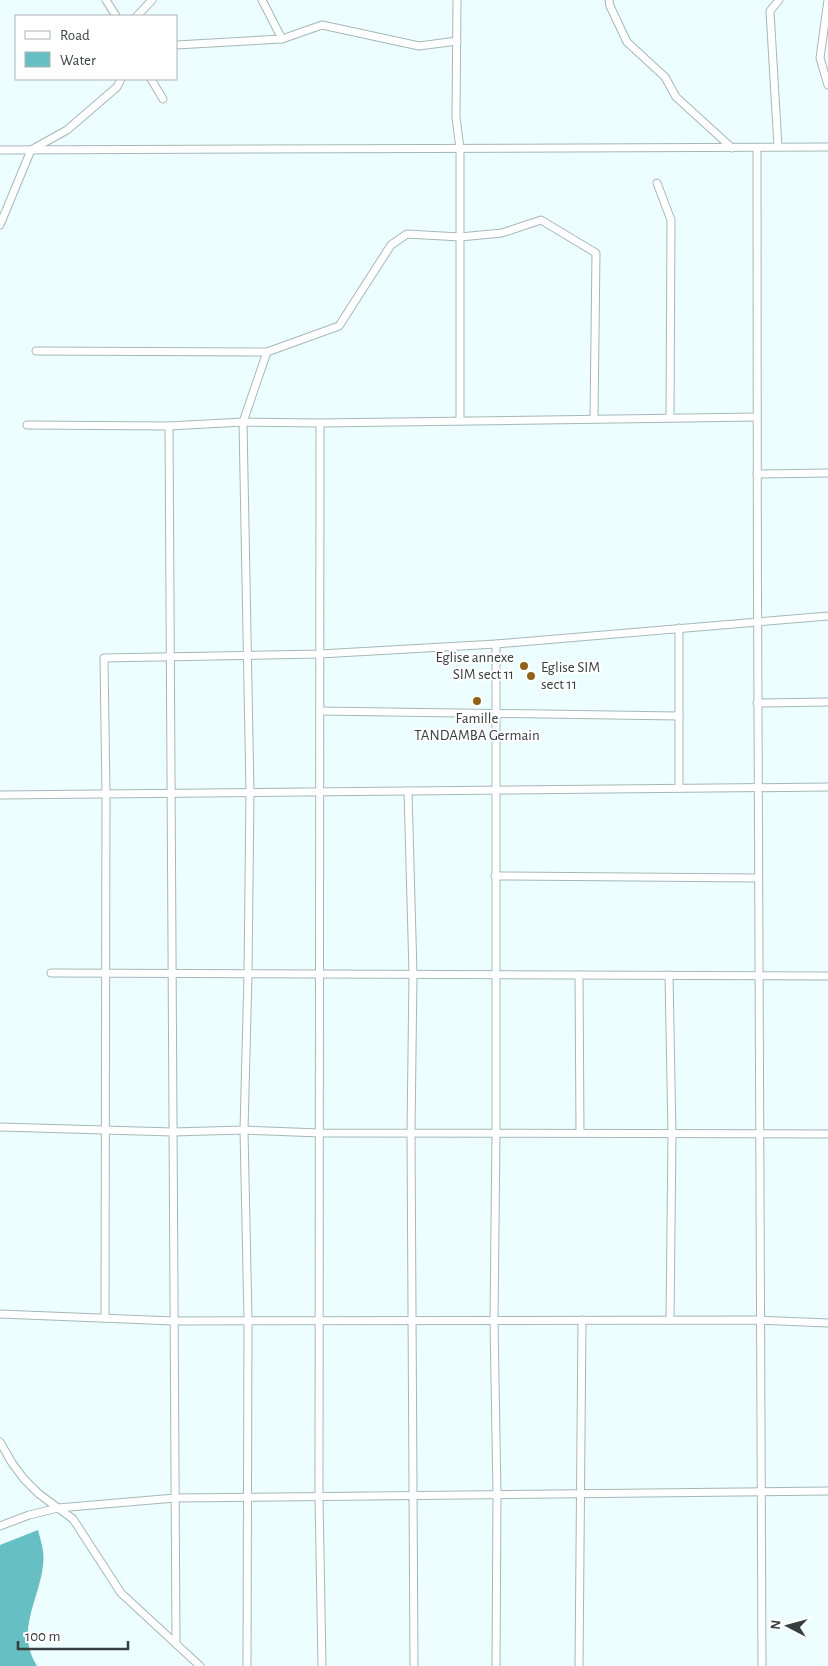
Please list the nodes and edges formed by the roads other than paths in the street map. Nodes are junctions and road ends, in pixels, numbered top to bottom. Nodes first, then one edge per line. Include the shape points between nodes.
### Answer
1 (106, 0) edge
2 (152, 0) edge
3 (262, 0) edge
4 (457, 0) edge
5 (609, 0) edge
6 (779, 0) edge
7 (828, 0) edge
8 (115, 15) edge
9 (138, 15) edge
10 (282, 39) junction
11 (456, 41) junction
12 (178, 45) edge
13 (120, 80) edge
14 (153, 80) edge
15 (828, 85) edge
16 (163, 99) dead end
17 (778, 147) junction
18 (828, 147) edge
19 (732, 148) junction
20 (757, 148) junction
21 (460, 149) junction
22 (0, 150) edge
23 (30, 150) junction
24 (657, 183) dead end
25 (0, 225) edge
26 (460, 237) junction
27 (36, 351) dead end
28 (267, 352) junction
29 (757, 417) junction
30 (670, 418) junction
31 (594, 419) junction
32 (460, 421) junction
33 (244, 422) junction
34 (320, 423) junction
35 (26, 425) dead end
36 (169, 426) junction
37 (828, 473) edge
38 (757, 474) junction
39 (828, 616) edge
40 (757, 621) junction
41 (678, 628) junction
42 (496, 644) junction
43 (320, 654) junction
44 (247, 656) junction
45 (171, 657) junction
46 (828, 702) edge
47 (757, 703) junction
48 (320, 712) junction
49 (495, 713) junction
50 (679, 716) junction
51 (828, 787) edge
52 (679, 788) junction
53 (757, 788) junction
54 (495, 790) junction
55 (408, 791) junction
56 (250, 792) junction
57 (320, 792) junction
58 (171, 793) junction
59 (106, 794) junction
60 (0, 795) edge
61 (495, 876) junction
62 (757, 878) junction
63 (51, 973) dead end
64 (106, 974) junction
65 (172, 974) junction
66 (248, 974) junction
67 (320, 974) junction
68 (413, 974) junction
69 (495, 974) junction
70 (579, 975) junction
71 (669, 975) junction
72 (757, 975) junction
73 (828, 976) edge
74 (0, 1127) edge
75 (105, 1129) junction
76 (244, 1130) junction
77 (173, 1132) junction
78 (320, 1133) junction
79 (411, 1133) junction
80 (496, 1133) junction
81 (580, 1133) junction
82 (672, 1134) junction
83 (757, 1134) junction
84 (828, 1134) edge
85 (0, 1314) edge
86 (105, 1318) junction
87 (248, 1320) junction
88 (319, 1320) junction
89 (412, 1320) junction
90 (494, 1320) junction
91 (582, 1320) junction
92 (670, 1320) junction
93 (758, 1320) junction
94 (174, 1321) junction
95 (828, 1323) edge
96 (0, 1442) edge
97 (828, 1491) edge
98 (760, 1492) junction
99 (580, 1494) junction
100 (497, 1495) junction
101 (413, 1496) junction
102 (319, 1497) junction
103 (176, 1498) junction
104 (248, 1498) junction
105 (58, 1508) junction
106 (0, 1526) edge
107 (176, 1644) junction
108 (200, 1666) edge
109 (247, 1666) edge
110 (322, 1666) edge
111 (414, 1666) edge
112 (496, 1666) edge
113 (579, 1666) edge
114 (762, 1666) edge

1 - 8 street
2 - 9 street
3 - 10 street
4 - 11 street
5 - 19 street via 627,42 665,77 676,97
6 - 17 street via 770,10
7 - 15 street via 820,58
10 - 11 street via 322,25 419,46
10 - 12 street
11 - 21 street via 456,117
13 - 23 street via 117,87 67,130
14 - 16 street
17 - 18 street
17 - 20 street
19 - 20 street
19 - 21 street
20 - 29 street
21 - 23 street
21 - 26 street
22 - 23 street
23 - 25 street
24 - 30 street via 671,220
26 - 28 street via 407,234 391,245 339,326
26 - 31 street via 502,233 542,220 596,253
26 - 32 street
27 - 28 street
28 - 33 street
29 - 30 street
29 - 38 street
30 - 31 street
31 - 32 street
32 - 34 street
33 - 34 street
33 - 36 street
33 - 44 street
34 - 43 street
35 - 36 street
36 - 45 street
37 - 38 street
38 - 40 street
39 - 40 street
40 - 41 street
40 - 47 street
41 - 42 street
41 - 50 street
42 - 43 street
42 - 49 street
43 - 44 street
43 - 48 street
44 - 45 street
44 - 56 street
45 - 58 street
45 - 59 street via 104,658
46 - 47 street
47 - 53 street
48 - 49 street
48 - 57 street
49 - 50 street
49 - 54 street
50 - 52 street
51 - 53 street
52 - 53 street
52 - 54 street
53 - 62 street
54 - 55 street
54 - 61 street
55 - 57 street
55 - 68 street
56 - 57 street
56 - 58 street
56 - 66 street
57 - 67 street
58 - 59 street
58 - 65 street
59 - 60 street
59 - 64 street
61 - 62 street
61 - 69 street
62 - 72 street
63 - 64 street
64 - 65 street
64 - 75 street
65 - 66 street
65 - 77 street
66 - 67 street
66 - 76 street
67 - 68 street
67 - 78 street
68 - 69 street
68 - 79 street
69 - 70 street
69 - 80 street
70 - 71 street
70 - 81 street
71 - 72 street
71 - 82 street
72 - 73 street
72 - 83 street
74 - 75 street
75 - 77 street
75 - 86 street
76 - 77 street
76 - 78 street
76 - 87 street
77 - 94 street
78 - 79 street
78 - 88 street
79 - 80 street
79 - 89 street
80 - 81 street
80 - 90 street
81 - 82 street
82 - 83 street
82 - 92 street
83 - 84 street
83 - 93 street
85 - 86 street
86 - 94 street
87 - 88 street
87 - 94 street
87 - 104 street
88 - 89 street
88 - 102 street
89 - 90 street
89 - 101 street
90 - 91 street
90 - 100 street
91 - 92 street
91 - 99 street
92 - 93 street
93 - 95 street
93 - 98 street
94 - 103 street
96 - 105 street via 24,1479
97 - 98 street
98 - 99 street
98 - 114 street
99 - 100 street
99 - 113 street
100 - 101 street
100 - 112 street
101 - 102 street
101 - 111 street
102 - 104 street
102 - 110 street
103 - 104 street
103 - 105 street
103 - 107 street
104 - 109 street
105 - 106 street
105 - 107 street via 81,1529 121,1593
107 - 108 street

